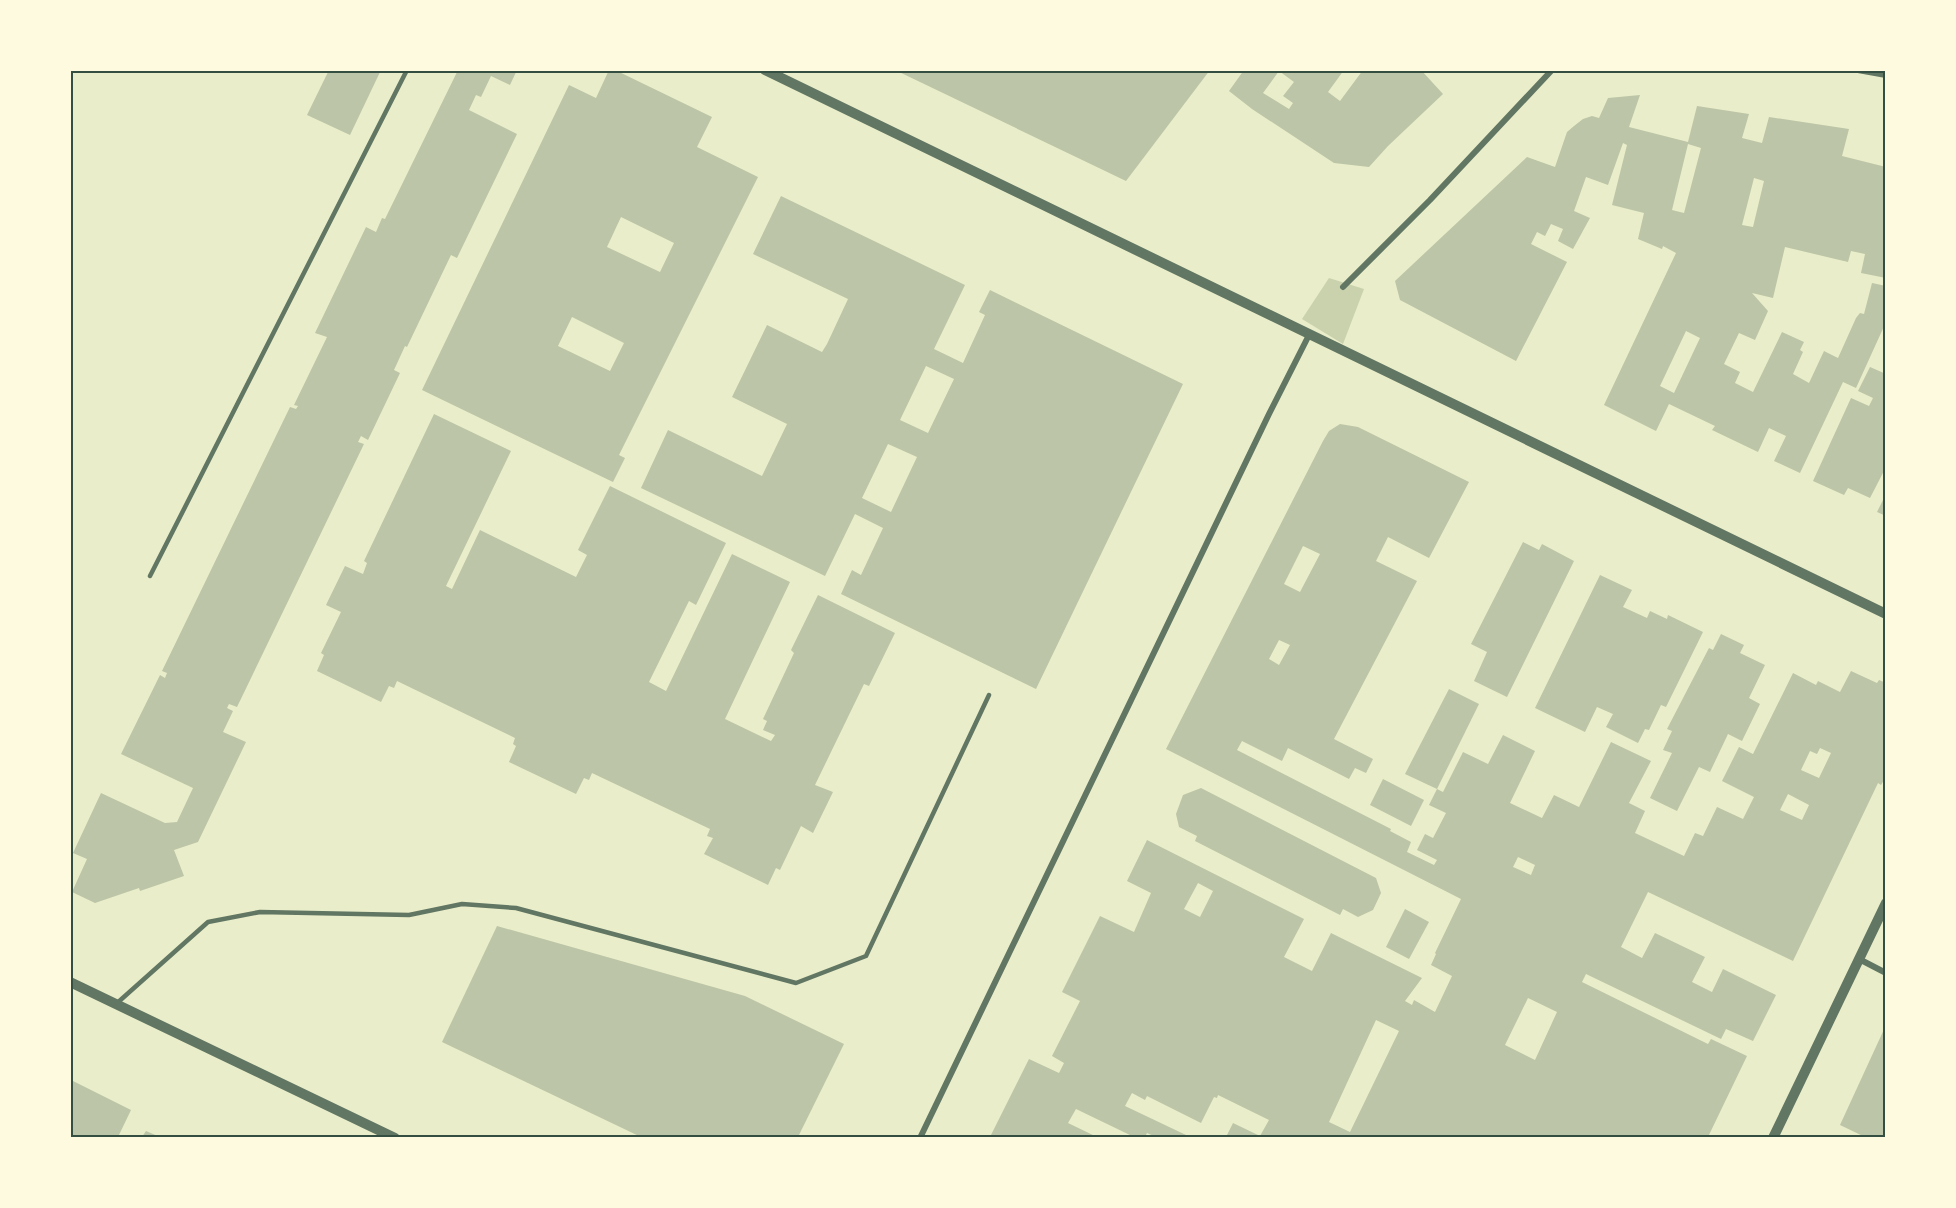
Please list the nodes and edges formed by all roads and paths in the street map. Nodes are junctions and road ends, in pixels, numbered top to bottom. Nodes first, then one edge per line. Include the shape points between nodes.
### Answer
1 (407, 70) edge
2 (765, 70) edge
3 (1552, 70) edge
4 (1858, 70) edge
5 (1886, 75) edge
6 (1343, 287) dead end
7 (1309, 335) junction
8 (150, 576) dead end
9 (1886, 614) edge
10 (989, 695) dead end
11 (1886, 903) edge
12 (1859, 959) junction
13 (1886, 972) edge
14 (70, 982) edge
15 (116, 1004) junction
16 (395, 1137) edge
17 (920, 1137) edge
18 (1773, 1137) edge

1 - 8 lane
2 - 7 street
3 - 6 street
4 - 5 street
7 - 9 street
7 - 17 street
10 - 15 lane via 867,956 796,983 516,908 462,904 409,915 260,912 208,922
11 - 12 street
12 - 13 street
12 - 18 street
14 - 15 street
15 - 16 street

